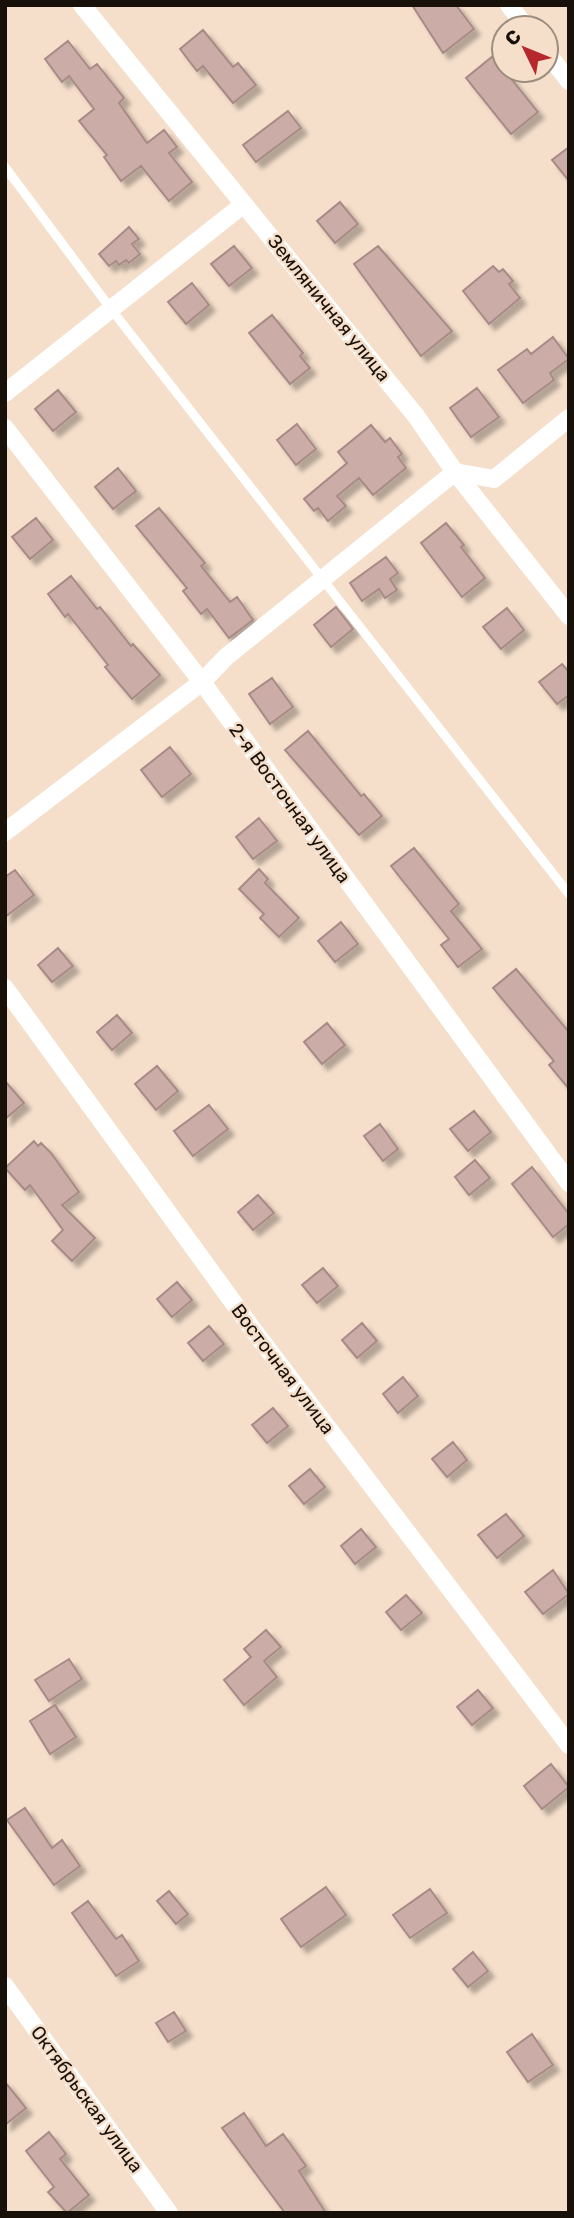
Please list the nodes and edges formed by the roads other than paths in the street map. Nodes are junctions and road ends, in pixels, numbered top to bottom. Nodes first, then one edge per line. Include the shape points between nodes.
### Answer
1 (82, 5) edge
2 (5, 167) edge
3 (244, 204) junction
4 (111, 309) junction
5 (5, 393) edge
6 (569, 418) edge
7 (5, 428) edge
8 (455, 472) junction
9 (321, 580) junction
10 (569, 616) edge
11 (202, 682) junction
12 (5, 832) edge
13 (569, 894) edge
14 (5, 988) edge
15 (569, 1183) edge
16 (569, 1745) edge
17 (5, 1986) edge
18 (169, 2213) edge

1 - 3 street, Земляничная улица
2 - 4 lane
3 - 4 street
3 - 8 street, Земляничная улица via 416,416
4 - 5 street
4 - 9 lane
6 - 8 street via 494,479
7 - 11 street, 2-я Восточная улица
8 - 9 street
8 - 10 street, Земляничная улица
9 - 11 street
9 - 13 lane
11 - 12 street
11 - 15 street, 2-я Восточная улица
14 - 16 street, Восточная улица via 254,1331
17 - 18 street, Октябрьская улица

